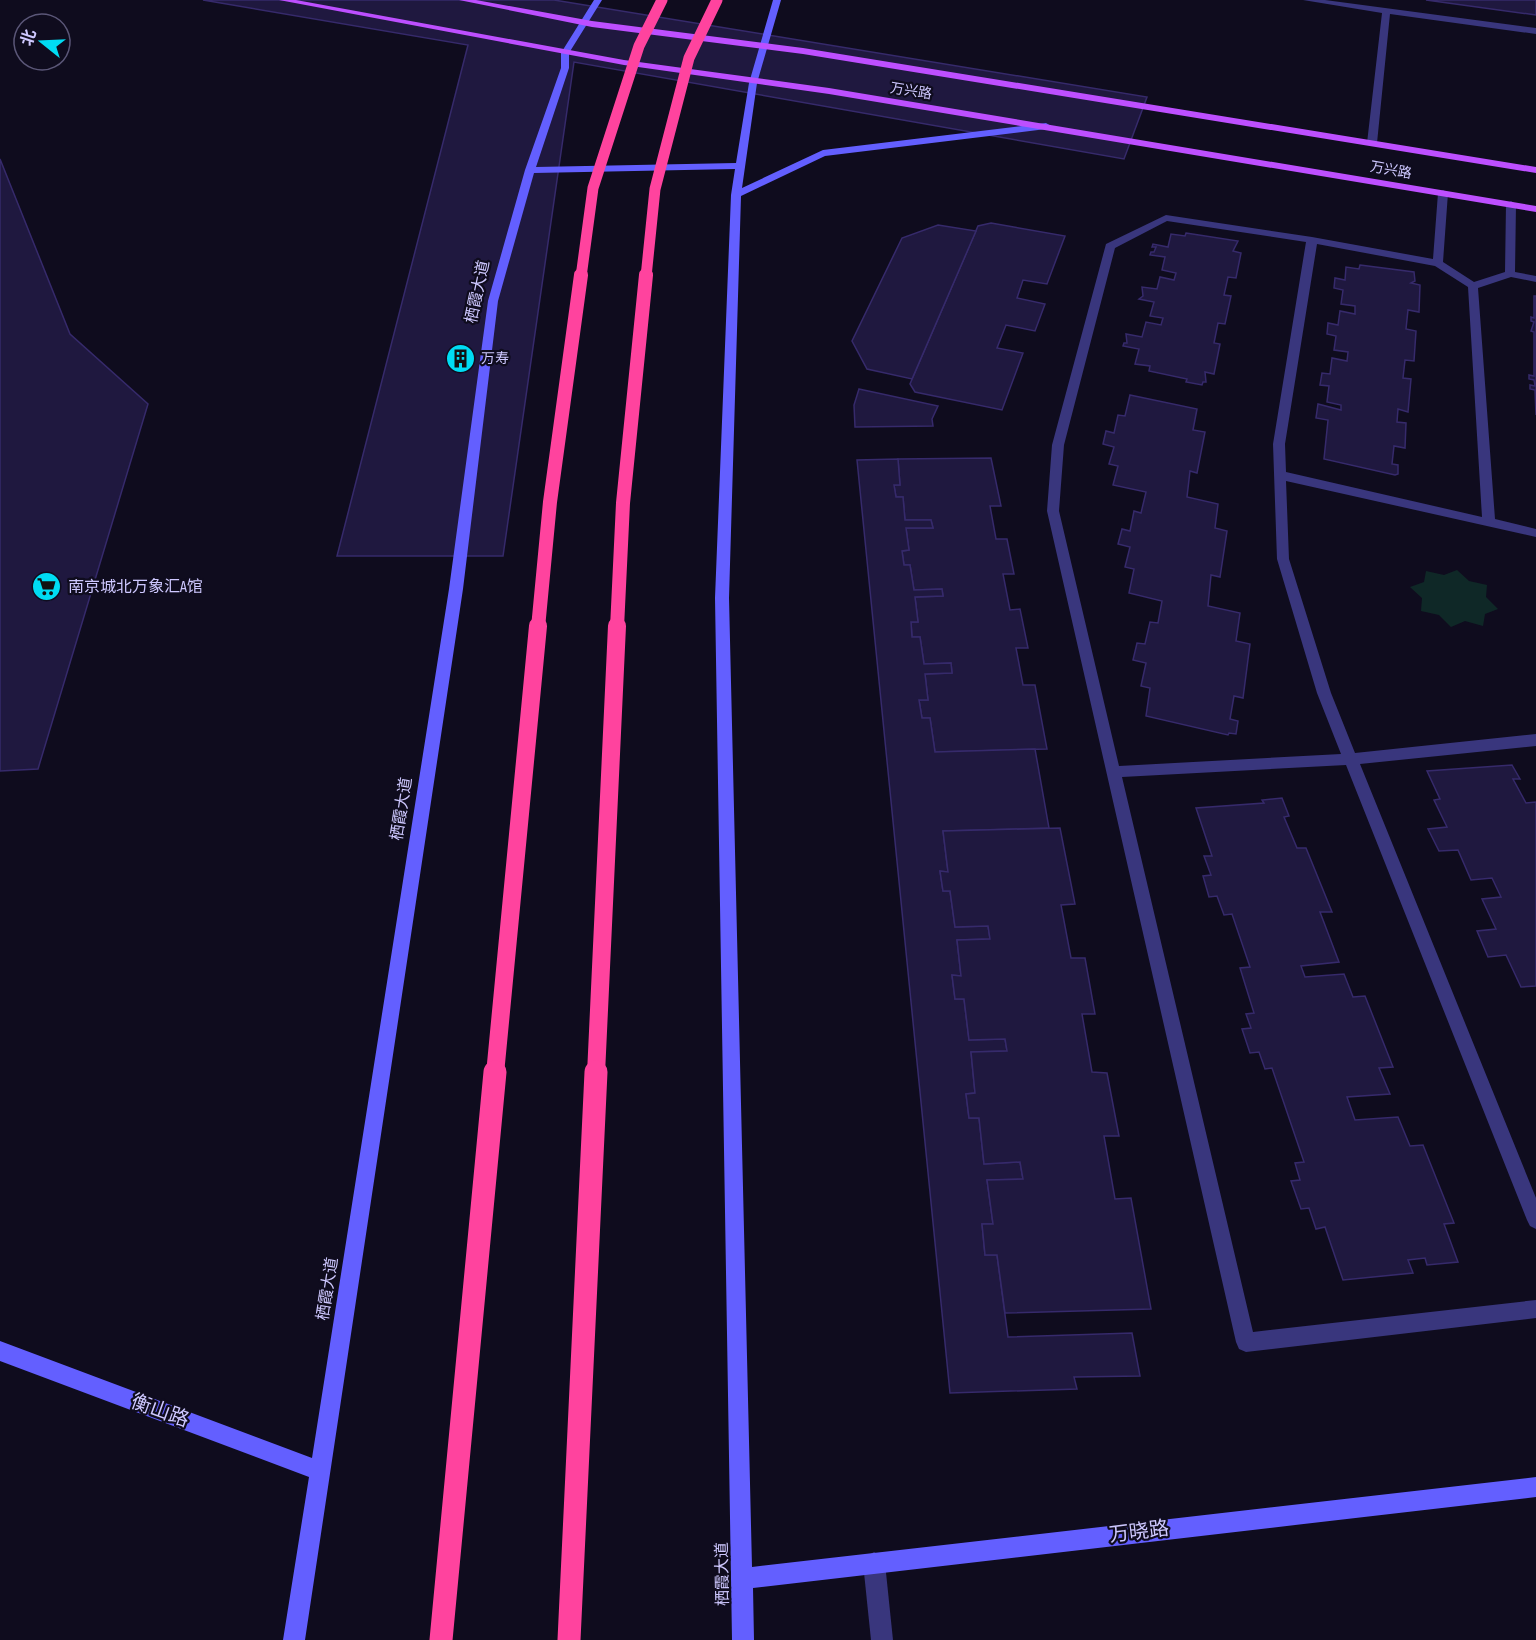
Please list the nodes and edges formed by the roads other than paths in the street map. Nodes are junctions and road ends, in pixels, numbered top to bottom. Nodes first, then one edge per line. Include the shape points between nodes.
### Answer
1 (283, 0) edge
2 (463, 0) edge
3 (598, 0) edge
4 (662, 0) edge
5 (717, 0) edge
6 (777, 0) edge
7 (1307, 0) edge
8 (1386, 11) junction
9 (586, 22) junction
10 (1536, 31) edge
11 (764, 46) junction
12 (565, 53) junction
13 (753, 83) junction
14 (1046, 126) junction
15 (1372, 142) junction
16 (740, 166) junction
17 (530, 170) junction
18 (1536, 170) edge
19 (1443, 193) junction
20 (736, 195) junction
21 (1511, 204) junction
22 (1536, 209) edge
23 (1312, 240) junction
24 (1438, 263) junction
25 (1510, 274) junction
26 (1536, 279) edge
27 (1473, 286) junction
28 (1280, 475) junction
29 (1488, 522) junction
30 (1536, 532) edge
31 (1536, 740) edge
32 (1352, 759) junction
33 (1113, 772) junction
34 (1536, 1220) edge
35 (1536, 1309) edge
36 (0, 1351) edge
37 (320, 1471) junction
38 (1536, 1487) edge
39 (874, 1563) junction
40 (743, 1579) junction
41 (294, 1640) edge
42 (441, 1640) edge
43 (570, 1640) edge
44 (742, 1640) edge
45 (882, 1640) edge

1 - 12 main road, 万兴路
2 - 9 main road, 万兴路
3 - 9 main road, 栖霞大道
4 - 42 highway, bridge via 639,46 593,188 550,502
5 - 43 highway, bridge via 689,58 655,189 623,503
6 - 11 main road, 栖霞大道
7 - 8 street
8 - 10 street
8 - 15 street
9 - 11 main road, 万兴路
9 - 12 main road, 栖霞大道
11 - 13 main road, 栖霞大道
11 - 15 main road, 万兴路
12 - 13 main road, 万兴路
12 - 17 main road, 栖霞大道 via 565,68
13 - 14 main road, 万兴路 via 830,91
13 - 16 main road, 栖霞大道
14 - 19 main road, 万兴路
14 - 20 main road via 824,153
15 - 18 main road, 万兴路
16 - 17 main road
16 - 20 main road, 栖霞大道
17 - 37 main road, 栖霞大道 via 493,302 456,589
19 - 21 main road, 万兴路
19 - 24 street
20 - 40 main road, 栖霞大道 via 722,598
21 - 22 main road, 万兴路
21 - 25 street
23 - 24 street
23 - 28 street via 1279,444
23 - 33 street via 1166,218 1110,246 1058,445 1053,511
24 - 27 street
25 - 26 street
25 - 27 street
27 - 29 street
28 - 29 street
28 - 32 street via 1283,559 1324,693
29 - 30 street
31 - 32 street
32 - 33 street
32 - 34 street
33 - 35 street via 1246,1342
36 - 37 main road, 衡山路
37 - 41 main road, 栖霞大道
38 - 39 main road, 万晓路
39 - 40 main road, 万晓路
39 - 45 street
40 - 44 main road, 栖霞大道

